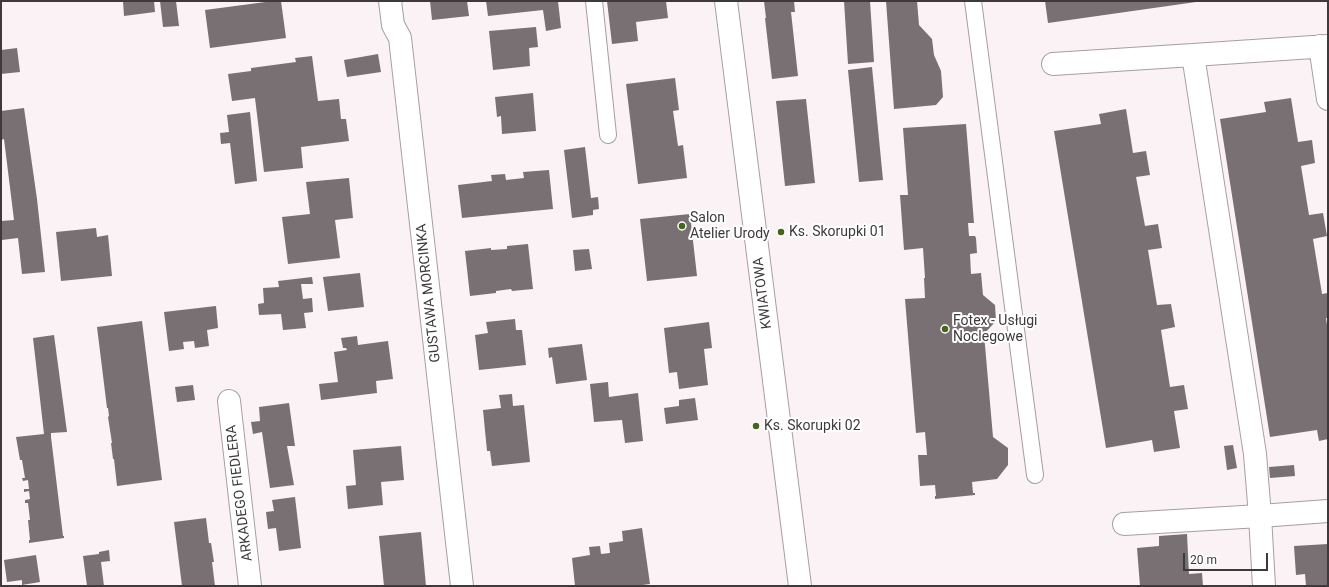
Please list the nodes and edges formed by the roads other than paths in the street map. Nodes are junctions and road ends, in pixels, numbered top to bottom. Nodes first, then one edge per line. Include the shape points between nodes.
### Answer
1 (390, 1) edge
2 (594, 1) edge
3 (726, 1) edge
4 (972, 1) edge
5 (1324, 46) edge
6 (1193, 55) junction
7 (1053, 64) dead end
8 (1328, 99) edge
9 (608, 135) dead end
10 (229, 401) dead end
11 (1035, 475) dead end
12 (1328, 511) edge
13 (1260, 516) junction
14 (1124, 524) dead end
15 (250, 586) edge
16 (462, 586) edge
17 (800, 586) edge
18 (1264, 586) edge

1 - 16 street, GUSTAWA MORCINKA via 393,25 400,38
2 - 9 lane
3 - 17 street, KWIATOWA
4 - 11 lane
5 - 6 street
5 - 8 street
6 - 7 street
6 - 13 street via 1255,454
10 - 15 street, ARKADEGO FIEDLERA
12 - 13 street
13 - 14 street
13 - 18 street

